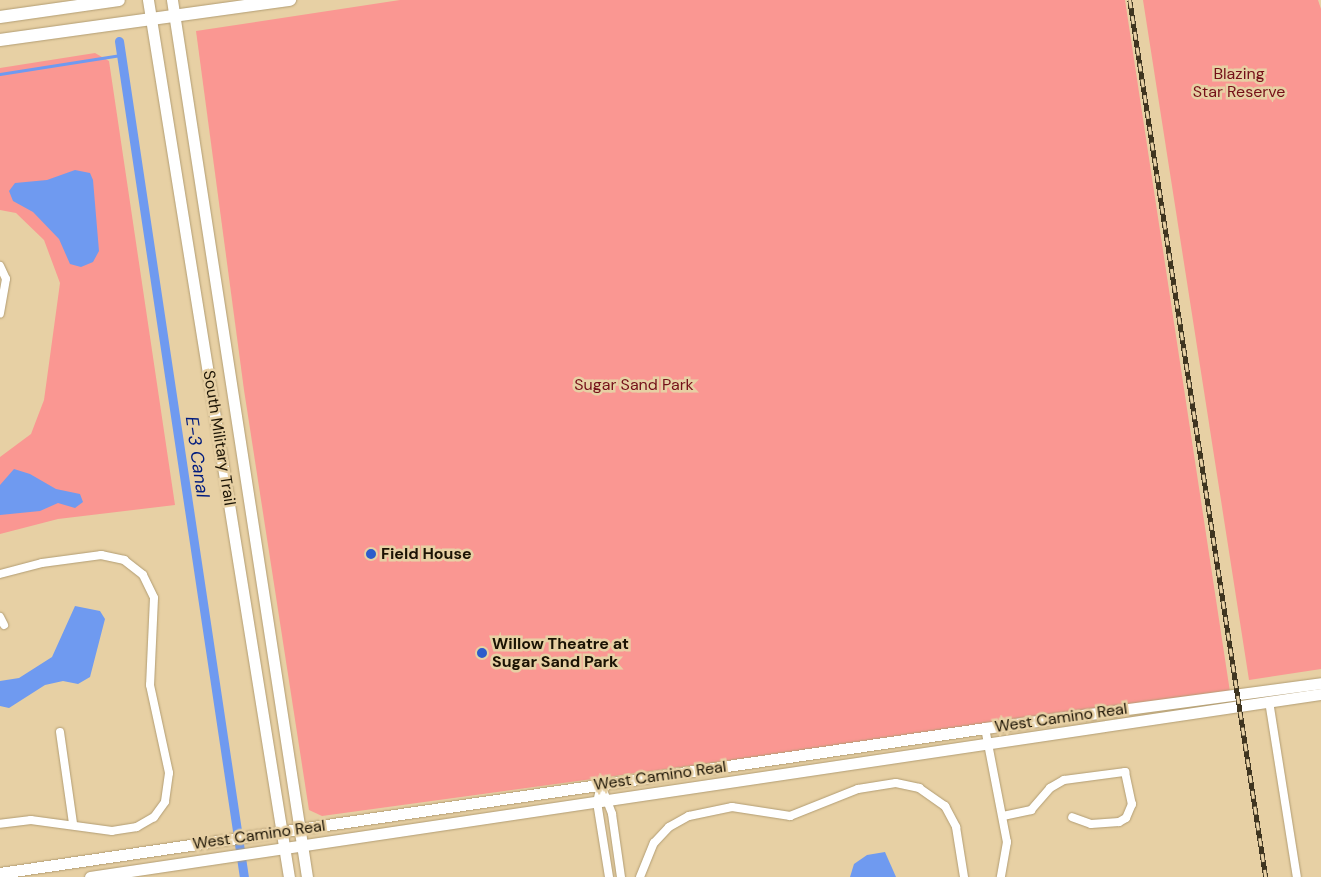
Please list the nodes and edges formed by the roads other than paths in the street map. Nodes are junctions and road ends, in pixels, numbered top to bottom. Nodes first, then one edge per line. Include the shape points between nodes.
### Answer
1 (119, 0) edge
2 (148, 0) edge
3 (172, 0) edge
4 (290, 0) edge
5 (174, 16) junction
6 (0, 17) edge
7 (151, 19) junction
8 (0, 40) edge
9 (0, 266) edge
10 (0, 313) edge
11 (0, 574) edge
12 (0, 617) edge
13 (4, 625) dead end
14 (1321, 683) edge
15 (1321, 694) edge
16 (1269, 701) junction
17 (985, 728) junction
18 (60, 732) dead end
19 (987, 744) junction
20 (602, 785) junction
21 (603, 801) junction
22 (1003, 816) junction
23 (1072, 817) dead end
24 (73, 823) junction
25 (0, 824) edge
26 (300, 830) junction
27 (282, 832) junction
28 (302, 846) junction
29 (285, 848) junction
30 (0, 873) edge
31 (90, 877) edge
32 (289, 877) edge
33 (307, 877) edge
34 (609, 877) edge
35 (621, 877) edge
36 (640, 877) edge
37 (964, 877) edge
38 (1001, 877) edge
39 (1297, 877) edge

1 - 6 main road
2 - 7 street, South Military Trail
3 - 5 street, South Military Trail
4 - 5 main road
5 - 7 main road
5 - 26 street, South Military Trail
7 - 8 main road
7 - 27 street, South Military Trail
9 - 10 street via 6,279
11 - 24 street via 64,559 113,556 135,566 152,591 150,685 168,761 169,784 162,808 137,827 112,831
12 - 13 street
14 - 17 street, West Camino Real
15 - 16 street, West Camino Real
16 - 19 street, West Camino Real
16 - 39 street
17 - 19 street
17 - 20 street, West Camino Real
18 - 24 street
19 - 21 street, West Camino Real
19 - 22 street
20 - 21 street
20 - 26 street, West Camino Real
21 - 28 street, West Camino Real
21 - 34 street
21 - 35 street
22 - 23 street via 1031,810 1050,788 1064,780 1125,772 1132,804 1126,818 1119,822 1091,824
22 - 38 street via 1007,850
24 - 25 street via 31,820
26 - 27 street, West Camino Real
26 - 28 street, South Military Trail
27 - 29 street, South Military Trail
27 - 30 street, West Camino Real
28 - 29 street, West Camino Real
28 - 33 street, South Military Trail
29 - 31 street, West Camino Real
29 - 32 street, South Military Trail
36 - 37 street via 654,843 669,827 689,816 732,807 790,816 858,789 896,784 919,788 945,806 956,827

